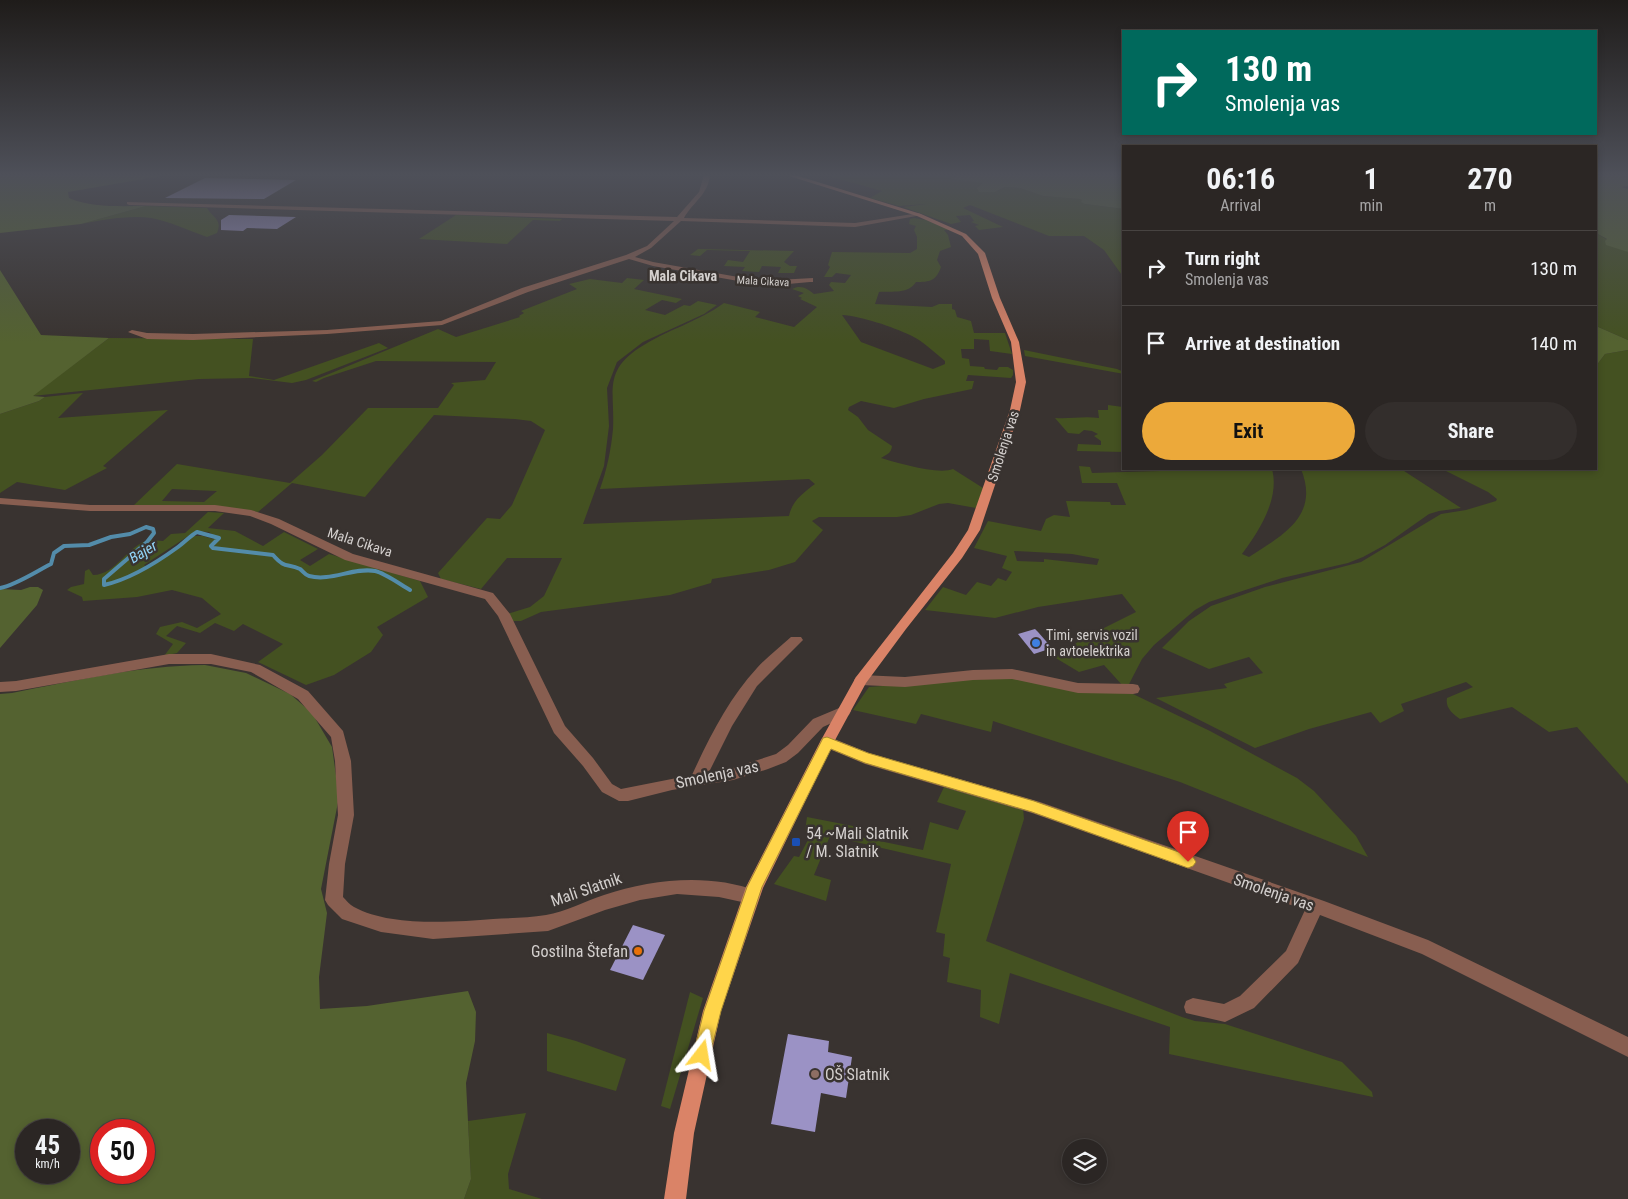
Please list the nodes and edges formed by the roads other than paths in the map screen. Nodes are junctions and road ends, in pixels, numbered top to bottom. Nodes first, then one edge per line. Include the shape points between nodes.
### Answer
1 (666, 231) edge
2 (955, 231) edge
3 (629, 258) junction
4 (810, 280) dead end
5 (132, 332) dead end
6 (0, 501) edge
7 (796, 640) dead end
8 (862, 680) junction
9 (0, 687) edge
10 (1133, 689) dead end
11 (844, 710) junction
12 (827, 742) junction
13 (588, 762) joint
14 (698, 779) junction
15 (751, 896) junction
16 (1315, 906) junction
17 (1193, 1007) dead end
18 (1628, 1046) edge
19 (675, 1199) edge

1 - 3 street, Mala Cikava
2 - 8 main road, Smolenja vas via 964,235 981,253 1015,342 1020,365 1020,389 974,530
3 - 4 street, Mala Cikava via 728,279 779,284
3 - 5 street, Mala Cikava via 525,290 442,323 327,332 193,337 147,336
6 - 13 street, Mala Cikava via 80,508 172,507 249,513 267,518 349,557 482,594 495,602 504,614 559,729
7 - 14 street via 750,686
8 - 10 street via 905,682 1012,674 1078,688
8 - 11 main road, Smolenja vas
9 - 15 street, Mali Slatnik via 169,659 211,659 255,668 288,685 303,695 338,735 346,815 334,900 348,913 382,924 433,931 548,924 605,902 640,892 677,887
11 - 12 main road, Smolenja vas
11 - 14 street, Smolenja vas via 818,723 781,758 733,774
12 - 15 main road
12 - 16 street, Smolenja vas via 865,758 1034,807
13 - 14 street, Smolenja vas via 607,788 618,795
15 - 19 main road via 712,1011 684,1132
16 - 17 street via 1292,958 1247,1002 1225,1013
16 - 18 street, Smolenja vas via 1428,948

